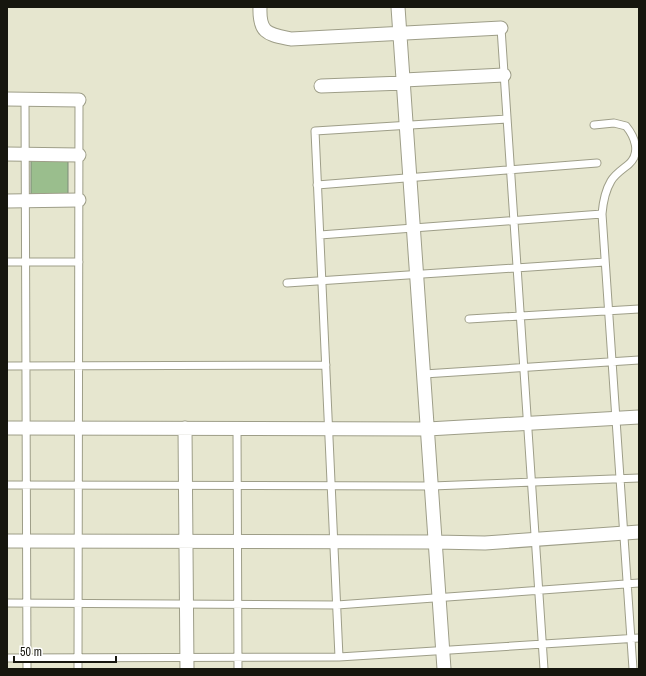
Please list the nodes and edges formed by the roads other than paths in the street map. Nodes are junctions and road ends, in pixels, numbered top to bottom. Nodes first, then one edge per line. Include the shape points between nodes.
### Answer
1 (260, 7) edge
2 (398, 7) edge
3 (501, 28) joint
4 (400, 33) junction
5 (504, 75) junction
6 (404, 83) junction
7 (321, 86) dead end
8 (7, 99) edge
9 (25, 100) junction
10 (79, 100) joint
11 (507, 119) junction
12 (406, 125) junction
13 (594, 125) dead end
14 (7, 154) edge
15 (25, 154) junction
16 (79, 155) junction
17 (597, 163) dead end
18 (510, 170) junction
19 (410, 178) junction
20 (317, 185) junction
21 (25, 200) junction
22 (79, 200) junction
23 (7, 201) edge
24 (602, 214) junction
25 (514, 220) junction
26 (414, 228) junction
27 (320, 235) junction
28 (7, 262) edge
29 (26, 262) junction
30 (79, 262) junction
31 (606, 262) junction
32 (517, 268) junction
33 (417, 274) junction
34 (322, 280) junction
35 (287, 282) dead end
36 (639, 309) edge
37 (610, 311) junction
38 (520, 316) junction
39 (469, 319) dead end
40 (639, 360) edge
41 (613, 361) junction
42 (326, 365) junction
43 (7, 366) edge
44 (26, 366) junction
45 (78, 366) junction
46 (524, 367) junction
47 (424, 374) junction
48 (639, 416) edge
49 (617, 418) junction
50 (528, 423) junction
51 (7, 428) edge
52 (26, 428) junction
53 (78, 428) junction
54 (185, 428) junction
55 (237, 428) junction
56 (428, 428) junction
57 (329, 429) junction
58 (639, 478) edge
59 (621, 479) junction
60 (532, 482) junction
61 (7, 485) edge
62 (26, 485) junction
63 (78, 485) junction
64 (186, 485) junction
65 (237, 486) junction
66 (331, 486) junction
67 (432, 486) junction
68 (639, 532) edge
69 (624, 533) junction
70 (536, 540) junction
71 (7, 541) edge
72 (26, 541) junction
73 (78, 541) junction
74 (186, 542) junction
75 (238, 542) junction
76 (334, 542) junction
77 (436, 542) junction
78 (639, 583) edge
79 (628, 584) junction
80 (539, 590) junction
81 (439, 597) junction
82 (7, 603) edge
83 (27, 603) junction
84 (78, 604) junction
85 (187, 604) junction
86 (238, 604) junction
87 (337, 605) junction
88 (635, 638) edge
89 (543, 644) junction
90 (443, 650) junction
91 (339, 657) junction
92 (7, 658) edge
93 (27, 658) junction
94 (78, 658) junction
95 (238, 658) junction
96 (187, 663) edge
97 (27, 669) edge
98 (78, 669) edge
99 (238, 669) edge
100 (444, 669) edge
101 (544, 669) edge
102 (633, 669) edge

1 - 4 street via 263,27 269,34 291,39
2 - 4 street
3 - 4 street
3 - 5 lane
4 - 6 street
5 - 6 street via 404,80
5 - 11 lane
6 - 7 street
6 - 12 street
8 - 9 street
9 - 10 street
9 - 15 lane
10 - 16 lane
11 - 12 lane
11 - 18 lane
12 - 19 street
12 - 20 lane via 315,131
13 - 24 lane via 614,123 626,126 632,133 636,153 630,163 611,180 603,201
14 - 15 street
15 - 16 street
15 - 21 lane
16 - 22 lane
17 - 18 lane
18 - 19 lane
18 - 25 lane
19 - 20 lane
19 - 26 street
20 - 27 lane
21 - 22 street
21 - 23 street
21 - 29 lane
22 - 30 lane
24 - 25 lane
24 - 31 lane
25 - 26 lane
25 - 32 lane
26 - 27 lane
26 - 33 street
27 - 34 lane
28 - 29 lane
29 - 30 lane
29 - 44 lane
30 - 45 lane
31 - 32 lane
31 - 37 lane
32 - 33 lane
32 - 38 lane
33 - 34 lane
33 - 47 street
34 - 35 lane
34 - 42 lane
36 - 37 lane
37 - 38 lane
37 - 41 lane
38 - 39 lane
38 - 46 lane
40 - 41 lane
41 - 46 lane
41 - 49 lane
42 - 45 lane
42 - 57 lane
43 - 44 lane
44 - 45 lane
44 - 52 lane
45 - 53 lane
46 - 47 lane
46 - 50 lane
47 - 56 street
48 - 49 street
49 - 50 street
49 - 59 lane
50 - 56 street
50 - 60 lane
51 - 52 street
52 - 53 street
52 - 62 lane
53 - 54 street
53 - 63 lane
54 - 55 street
54 - 64 street
55 - 57 street
55 - 65 lane
56 - 57 street
56 - 67 street
57 - 66 lane
58 - 59 lane
59 - 60 lane
59 - 69 lane
60 - 67 lane
60 - 70 lane
61 - 62 lane
62 - 63 lane
62 - 72 lane
63 - 64 lane
63 - 73 lane
64 - 65 lane
64 - 74 street
65 - 66 lane
65 - 75 lane
66 - 67 lane
66 - 76 lane
67 - 77 street
68 - 69 street
69 - 70 street
69 - 79 lane
70 - 77 street
70 - 80 lane
71 - 72 street
72 - 73 street
72 - 83 lane
73 - 74 street
73 - 84 lane
74 - 75 street
74 - 85 street
75 - 76 street
75 - 86 lane
76 - 77 street
76 - 87 lane
77 - 81 street
78 - 79 lane
79 - 80 lane
79 - 88 lane
80 - 81 lane
80 - 89 lane
81 - 87 lane
81 - 90 street
82 - 83 lane
83 - 84 lane
83 - 93 lane
84 - 85 lane
84 - 94 lane
85 - 86 lane
85 - 96 street
86 - 87 lane
86 - 95 lane
87 - 91 lane
88 - 89 lane
88 - 102 lane
89 - 90 lane
89 - 101 lane
90 - 91 lane
90 - 100 street
91 - 95 lane
92 - 93 lane
93 - 94 lane
93 - 97 lane
94 - 96 lane
94 - 98 lane
95 - 96 lane
95 - 99 lane

